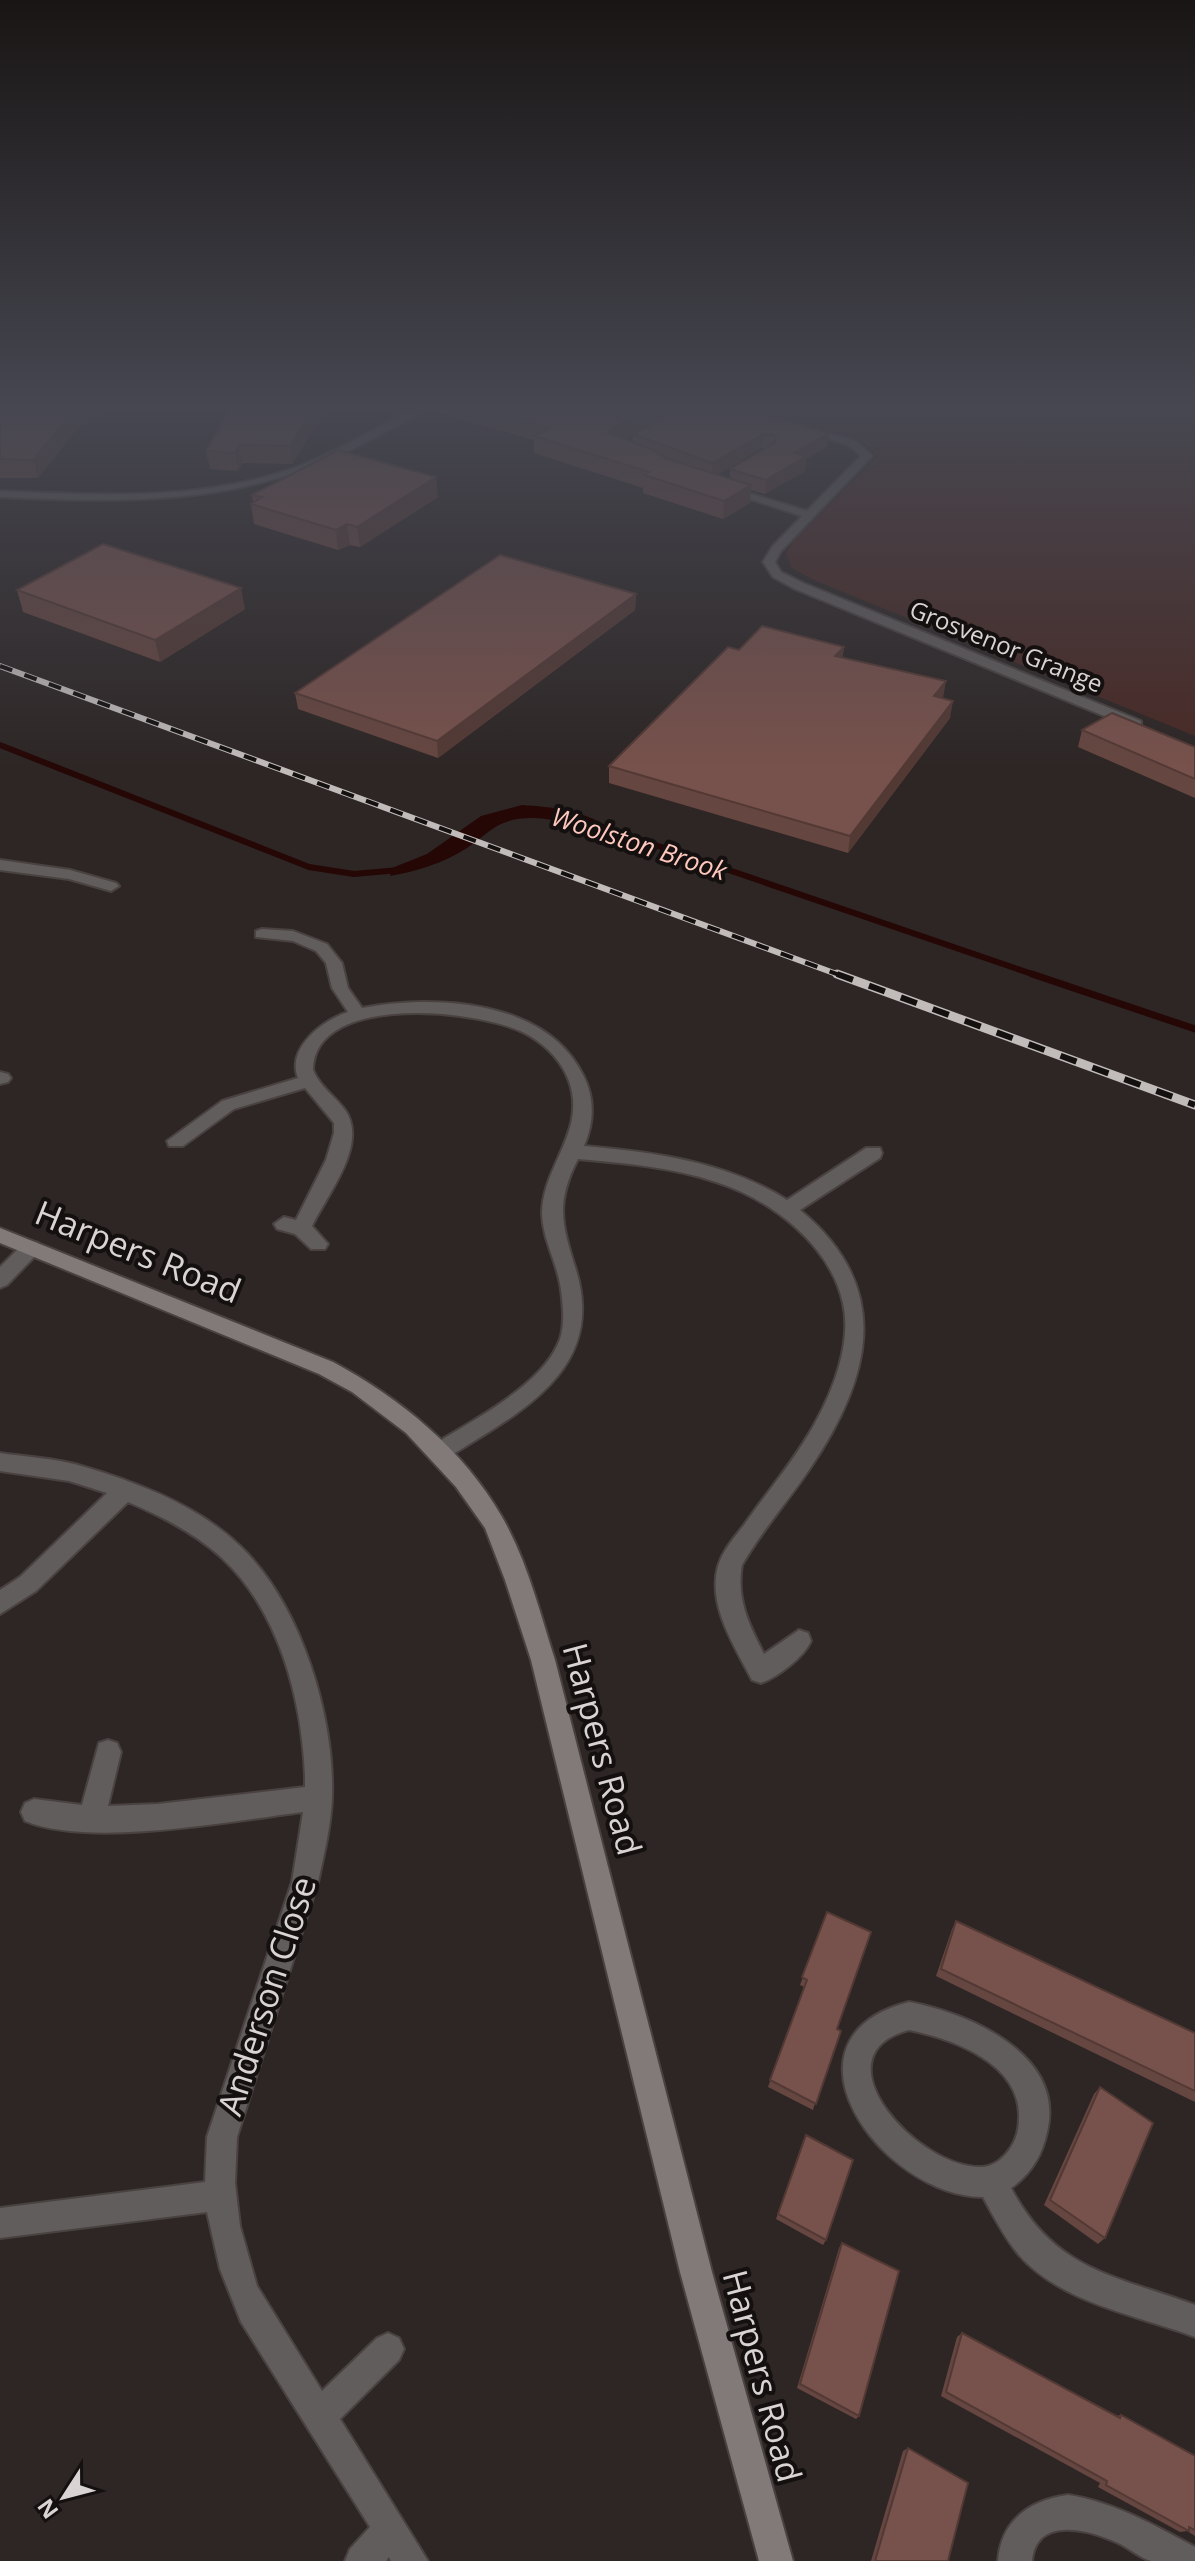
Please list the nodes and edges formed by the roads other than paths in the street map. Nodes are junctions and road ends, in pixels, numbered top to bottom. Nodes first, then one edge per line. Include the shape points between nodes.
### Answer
1 (796, 530) edge
2 (1151, 730) edge
3 (96, 862) dead end
4 (0, 865) edge
5 (94, 881) junction
6 (111, 886) dead end
7 (289, 916) dead end
8 (262, 934) dead end
9 (286, 934) junction
10 (357, 1014) junction
11 (307, 1081) junction
12 (173, 1142) dead end
13 (574, 1152) junction
14 (873, 1153) dead end
15 (787, 1210) junction
16 (0, 1235) edge
17 (318, 1244) dead end
18 (31, 1248) junction
19 (0, 1280) edge
20 (439, 1452) junction
21 (0, 1462) edge
22 (123, 1492) junction
23 (0, 1603) edge
24 (799, 1641) dead end
25 (108, 1752) dead end
26 (319, 1798) junction
27 (34, 1812) dead end
28 (92, 1819) junction
29 (992, 2183) junction
30 (218, 2195) junction
31 (0, 2223) edge
32 (1195, 2321) edge
33 (388, 2349) dead end
34 (319, 2417) junction
35 (391, 2530) junction
36 (362, 2561) edge
37 (411, 2561) edge
38 (776, 2561) edge
39 (1015, 2561) edge
40 (1186, 2561) edge

1 - 2 street, Grosvenor Grange via 771,556 771,568 784,579
3 - 5 street
4 - 5 street
5 - 6 street
7 - 9 street
8 - 9 street
9 - 10 street via 313,942 329,954 340,988
10 - 11 street via 323,1030 308,1051
10 - 13 street via 391,1009 465,1011 510,1020 545,1038 568,1062 582,1099 583,1123
11 - 12 street via 228,1105
11 - 17 street via 339,1113 344,1127 343,1144 293,1226
13 - 15 street via 623,1156 725,1178
13 - 20 street via 556,1186 552,1213 571,1290 571,1336 561,1358 542,1379
14 - 15 street
15 - 24 street via 829,1250 842,1275 855,1306 852,1339 830,1417 731,1563 727,1593 761,1672
16 - 18 street, Harpers Road
18 - 19 street
18 - 20 street, Harpers Road via 326,1368 383,1403
20 - 38 street, Harpers Road via 494,1523 543,1660 696,2272
21 - 22 street, Anderson Close via 77,1474
22 - 23 street via 28,1584
22 - 26 street, Anderson Close via 184,1518 231,1552 263,1594 291,1644 308,1691 318,1744
25 - 28 street
26 - 28 street via 158,1817
26 - 30 street, Anderson Close via 305,1882 230,2105
27 - 28 street
29 - 29 street via 947,2176 918,2161 873,2118 857,2078 859,2053 875,2027 909,2016 951,2025 984,2043 1021,2075 1035,2117 1032,2140 1021,2161
29 - 32 street via 1020,2236 1049,2263 1108,2293
30 - 31 street
30 - 34 street, Anderson Close via 227,2247 247,2301
33 - 34 street
34 - 35 street, Anderson Close
35 - 36 street
35 - 37 street, Anderson Close
39 - 40 street via 1026,2530 1060,2511 1097,2518

